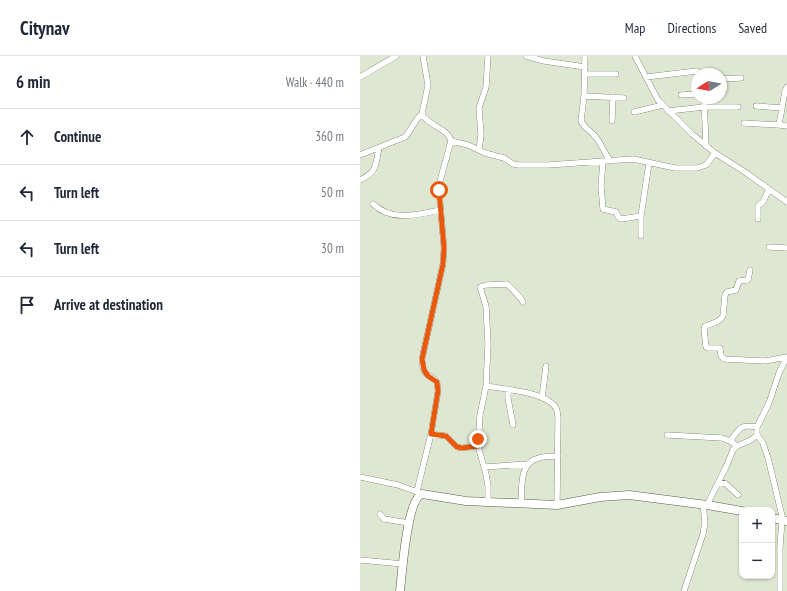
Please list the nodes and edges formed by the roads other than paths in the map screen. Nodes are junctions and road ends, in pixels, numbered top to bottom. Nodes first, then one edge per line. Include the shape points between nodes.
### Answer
1 (396, 56) edge
2 (423, 56) edge
3 (488, 56) edge
4 (526, 56) edge
5 (585, 56) edge
6 (635, 56) edge
7 (544, 58) edge
8 (585, 67) junction
9 (691, 72) edge
10 (585, 74) junction
11 (616, 74) dead end
12 (360, 77) edge
13 (646, 77) junction
14 (742, 78) dead end
15 (727, 79) edge
16 (787, 88) edge
17 (691, 94) edge
18 (681, 95) dead end
19 (584, 96) junction
20 (613, 97) junction
21 (624, 98) dead end
22 (662, 105) junction
23 (756, 106) dead end
24 (704, 107) junction
25 (738, 107) dead end
26 (782, 108) junction
27 (668, 111) junction
28 (634, 112) dead end
29 (422, 114) junction
30 (612, 121) dead end
31 (744, 123) dead end
32 (779, 125) junction
33 (787, 126) edge
34 (451, 141) junction
35 (706, 146) junction
36 (379, 148) junction
37 (479, 150) junction
38 (715, 153) junction
39 (360, 155) edge
40 (603, 161) junction
41 (610, 161) junction
42 (649, 163) junction
43 (360, 180) edge
44 (769, 189) junction
45 (787, 202) edge
46 (373, 204) dead end
47 (440, 210) junction
48 (641, 216) junction
49 (758, 219) dead end
50 (641, 236) dead end
51 (769, 247) dead end
52 (787, 248) edge
53 (750, 270) dead end
54 (522, 302) dead end
55 (787, 357) edge
56 (546, 366) dead end
57 (486, 386) junction
58 (508, 389) junction
59 (542, 398) junction
60 (513, 425) dead end
61 (757, 427) junction
62 (431, 434) junction
63 (667, 435) dead end
64 (757, 435) junction
65 (730, 441) junction
66 (478, 446) junction
67 (737, 446) junction
68 (558, 456) junction
69 (528, 464) junction
70 (484, 467) junction
71 (360, 476) edge
72 (720, 482) junction
73 (419, 493) junction
74 (738, 495) dead end
75 (488, 503) junction
76 (521, 504) junction
77 (705, 504) junction
78 (557, 505) junction
79 (739, 510) edge
80 (380, 514) dead end
81 (784, 520) edge
82 (409, 523) junction
83 (360, 560) edge
84 (403, 564) junction
85 (780, 590) edge
86 (400, 591) edge
87 (684, 591) edge

1 - 12 street
2 - 29 street via 428,85
3 - 37 street via 486,87 480,108
4 - 7 street
5 - 8 street
6 - 13 street
7 - 8 street
8 - 10 street
9 - 13 street
10 - 11 street
10 - 19 street
13 - 22 street
14 - 15 street
16 - 26 street
17 - 18 street
19 - 20 street
19 - 41 street via 581,121 598,140
20 - 21 street
20 - 30 street
22 - 27 street
22 - 28 street
23 - 26 street
24 - 25 street
24 - 27 street
24 - 35 street
26 - 32 street
27 - 35 street
29 - 34 street via 425,120 448,135
29 - 36 street via 405,137
31 - 32 street
32 - 33 street
34 - 37 street
34 - 47 street via 440,181
35 - 38 street
36 - 39 street
36 - 43 street via 374,170
37 - 40 street via 519,165
38 - 42 street via 706,165 697,168 675,168
38 - 44 street
40 - 41 street
40 - 48 street via 603,209 616,212 621,219
41 - 42 street via 633,159
42 - 48 street
44 - 45 street
44 - 49 street via 763,202 758,206
46 - 47 street via 382,211 404,217
47 - 62 street via 443,264 422,359 426,374 436,380 438,385
48 - 50 street
51 - 52 street
53 - 55 street via 748,280 739,281 736,290 725,295 721,319 705,326 706,346 720,348 721,356 724,358 765,361
54 - 57 street via 508,284 480,287 488,325
55 - 61 street
56 - 59 street
57 - 58 street
57 - 66 street via 480,415
58 - 59 street via 526,391
58 - 60 street
59 - 68 street via 552,403 557,410
61 - 64 street
61 - 65 street via 742,426
62 - 66 street via 446,436 457,447
62 - 73 street
63 - 65 street via 716,437
64 - 67 street
64 - 81 street via 768,458
65 - 67 street
66 - 70 street
67 - 72 street via 730,456
68 - 69 street via 540,457
68 - 78 street
69 - 70 street
69 - 76 street via 523,476
70 - 75 street
71 - 73 street
72 - 74 street
72 - 77 street
73 - 75 street
73 - 82 street
75 - 76 street
76 - 78 street
77 - 78 street via 620,495
77 - 79 street
77 - 87 street via 703,534
80 - 82 street via 384,519
81 - 85 street via 780,547
82 - 84 street
83 - 84 street
84 - 86 street

